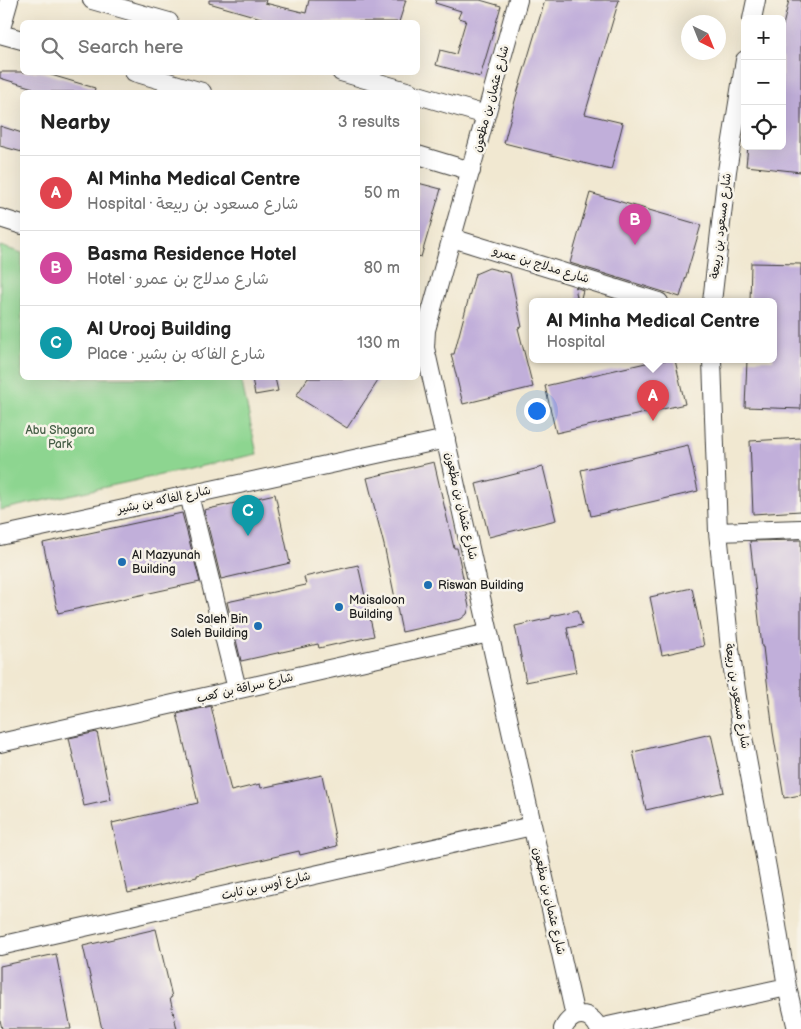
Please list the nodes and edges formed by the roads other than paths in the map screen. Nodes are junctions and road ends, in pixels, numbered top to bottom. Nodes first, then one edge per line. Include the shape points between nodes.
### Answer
1 (92, 0) edge
2 (518, 0) edge
3 (756, 0) edge
4 (5, 3) edge
5 (753, 15) edge
6 (162, 20) edge
7 (0, 33) edge
8 (20, 39) edge
9 (144, 75) edge
10 (351, 75) edge
11 (741, 85) edge
12 (195, 90) edge
13 (403, 90) edge
14 (420, 96) edge
15 (486, 115) junction
16 (420, 156) edge
17 (471, 171) junction
18 (0, 218) edge
19 (20, 224) edge
20 (452, 238) junction
21 (646, 298) edge
22 (712, 298) edge
23 (421, 340) edge
24 (712, 363) edge
25 (446, 439) junction
26 (188, 495) junction
27 (801, 530) edge
28 (718, 532) junction
29 (0, 536) edge
30 (489, 633) junction
31 (236, 689) junction
32 (0, 743) edge
33 (532, 826) junction
34 (0, 946) edge
35 (787, 986) junction
36 (575, 1016) junction
37 (599, 1028) edge
38 (563, 1029) edge
39 (797, 1029) edge

1 - 6 street
2 - 15 street, شارع عثمان بن مظعون
3 - 5 street
4 - 7 street
7 - 8 street
9 - 12 street
10 - 13 street
11 - 22 street, شارع مسعود بن ربيعة
14 - 15 street
15 - 17 street, شارع عثمان بن مظعون
16 - 17 street
17 - 20 street, شارع عثمان بن مظعون
18 - 19 street
20 - 21 street, شارع مدلاج بن عمرو
20 - 23 street, شارع عثمان بن مظعون
23 - 25 street, شارع عثمان بن مظعون
24 - 28 street, شارع مسعود بن ربيعة
25 - 26 street, شارع الفاكه بن بشير
25 - 30 street, شارع عثمان بن مظعون
26 - 29 street, شارع الفاكه بن بشير
26 - 31 street
27 - 28 street
28 - 35 street, شارع مسعود بن ربيعة via 734,681
30 - 31 street, شارع سراقة بن كعب
30 - 33 street, شارع عثمان بن مظعون
31 - 32 street, شارع سراقة بن كعب
33 - 34 street, شارع أوس بن ثابت
33 - 36 street, شارع عثمان بن مظعون
35 - 37 street
35 - 39 street, شارع مسعود بن ربيعة
36 - 37 street via 585,1015
36 - 38 street via 567,1020

